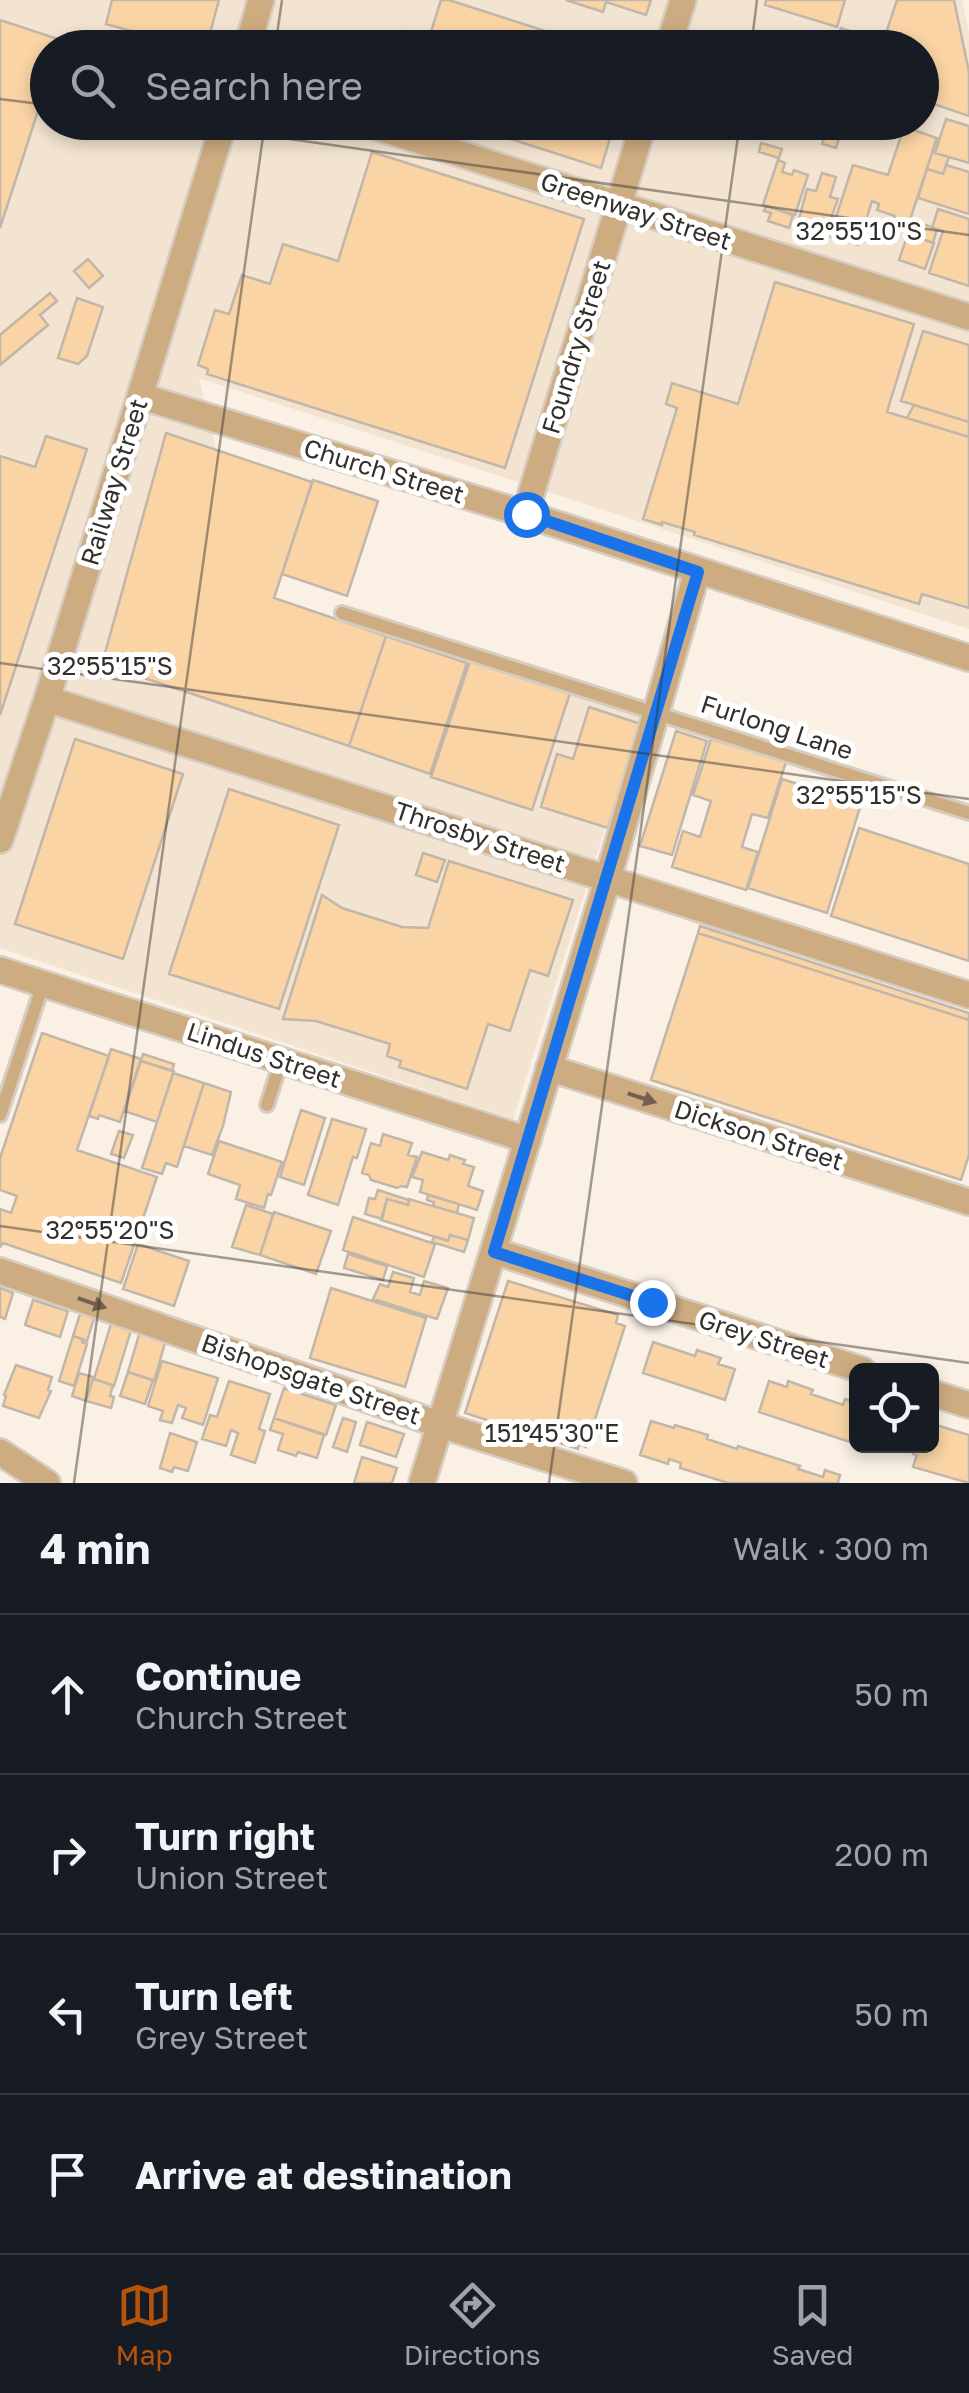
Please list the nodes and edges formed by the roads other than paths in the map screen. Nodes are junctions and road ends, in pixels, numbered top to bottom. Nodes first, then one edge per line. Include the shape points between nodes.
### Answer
1 (261, 0) edge
2 (683, 0) edge
3 (252, 30) edge
4 (674, 30) edge
5 (218, 140) edge
6 (417, 140) edge
7 (638, 140) edge
8 (618, 205) junction
9 (969, 317) edge
10 (140, 396) junction
11 (526, 514) junction
12 (698, 572) junction
13 (342, 613) dead end
14 (969, 658) edge
15 (47, 699) junction
16 (657, 712) junction
17 (4, 809) edge
18 (969, 813) edge
19 (0, 840) edge
20 (608, 878) junction
21 (0, 970) edge
22 (43, 984) junction
23 (969, 995) edge
24 (281, 1061) junction
25 (549, 1068) junction
26 (267, 1106) dead end
27 (0, 1115) edge
28 (528, 1140) junction
29 (969, 1202) edge
30 (494, 1252) junction
31 (0, 1271) edge
32 (849, 1366) edge
33 (939, 1395) edge
34 (969, 1405) edge
35 (441, 1424) junction
36 (0, 1452) edge
37 (47, 1483) edge
38 (422, 1483) edge
39 (624, 1483) edge

1 - 3 street
2 - 4 street
5 - 10 street, Railway Street
6 - 8 street, Greenway Street
7 - 8 street, Foundry Street
8 - 9 street, Greenway Street
8 - 11 street, Foundry Street
10 - 11 street, Church Street
10 - 15 street, Railway Street
11 - 12 street, Church Street
12 - 14 street, Church Street
12 - 16 street
13 - 16 lane, Furlong Lane
15 - 17 street, Railway Street
15 - 20 street, Throsby Street
16 - 18 lane, Furlong Lane
16 - 20 street
17 - 19 street, Railway Street
20 - 23 street, Throsby Street
20 - 25 street
21 - 22 street, Lindus Street
22 - 24 street, Lindus Street
22 - 27 lane
24 - 26 lane
24 - 28 street, Lindus Street
25 - 28 street
25 -> 29 street, Dickson Street
28 - 30 street
30 - 32 street, Grey Street
30 - 35 street
31 -> 35 street, Bishopsgate Street
33 - 34 street
35 - 38 street
35 - 39 street, Bishopsgate Street
36 - 37 street

